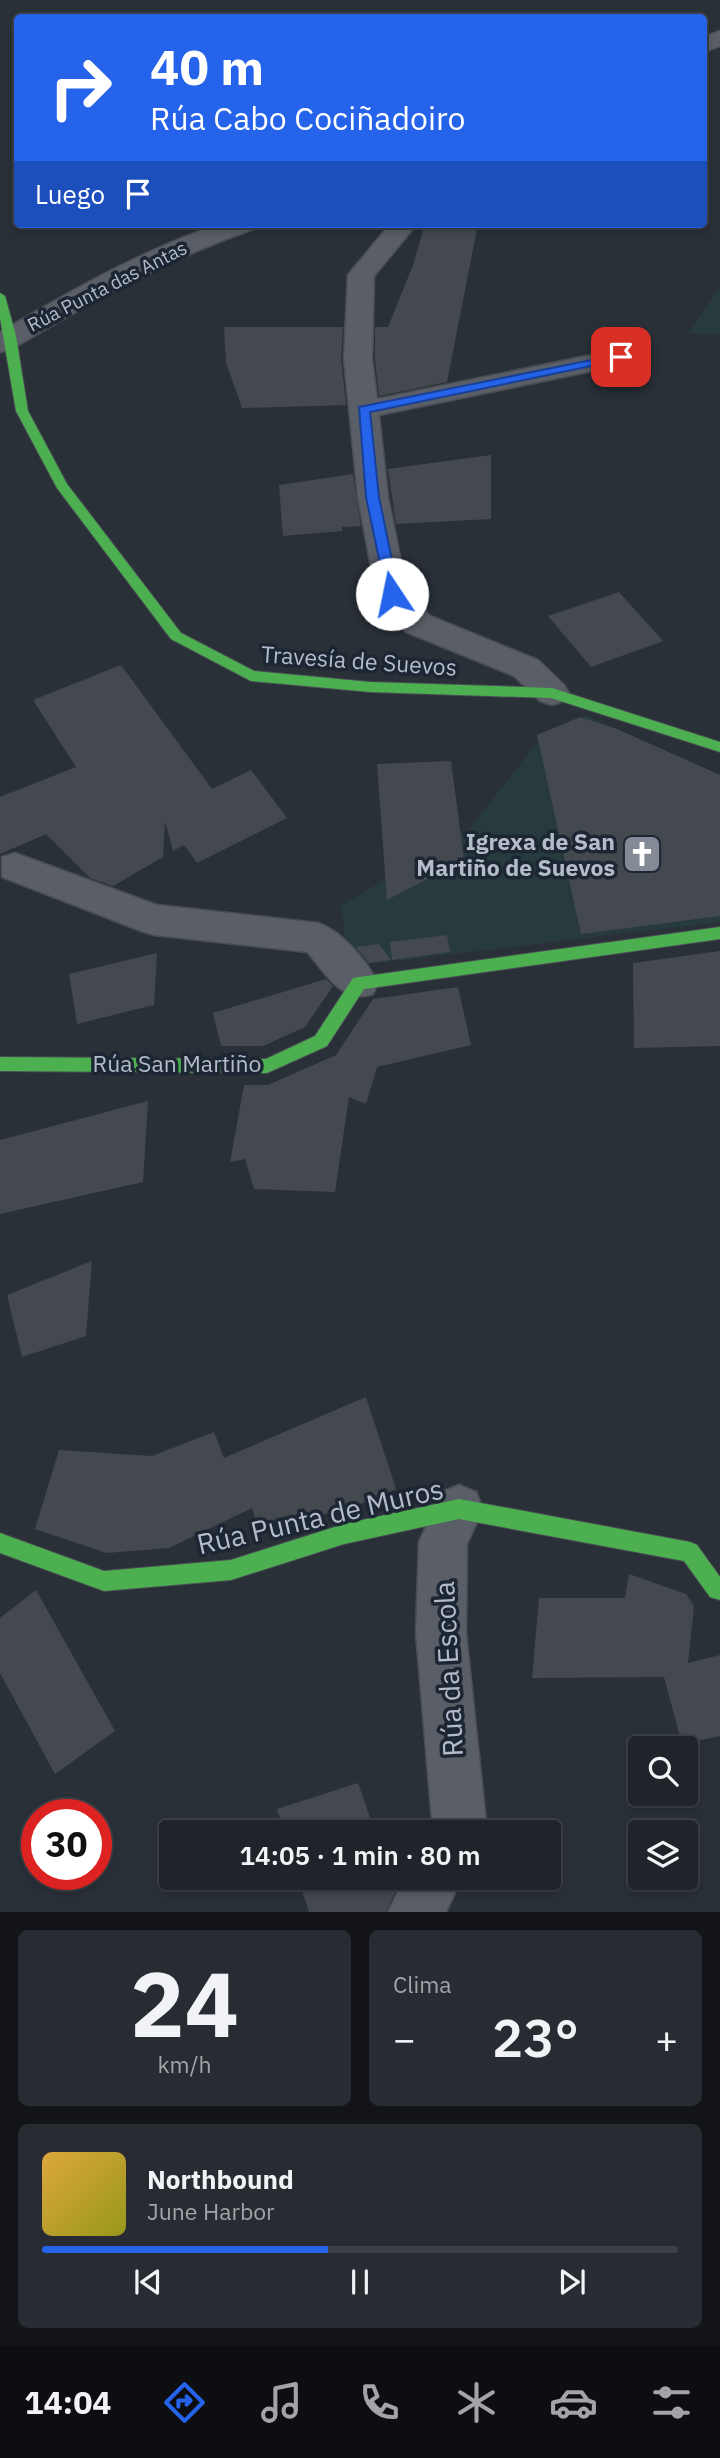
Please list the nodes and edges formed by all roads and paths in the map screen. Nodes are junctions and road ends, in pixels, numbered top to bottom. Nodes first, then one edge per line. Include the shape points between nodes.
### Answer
1 (233, 228) edge
2 (401, 228) edge
3 (0, 296) edge
4 (5, 340) edge
5 (621, 357) dead end
6 (363, 410) junction
7 (552, 693) junction
8 (720, 747) edge
9 (15, 867) dead end
10 (720, 933) edge
11 (359, 983) junction
12 (0, 1064) edge
13 (459, 1509) junction
14 (0, 1543) edge
15 (720, 1590) edge
16 (459, 1820) edge
17 (428, 1890) edge
18 (416, 1912) edge

1 - 4 street, Rúa Punta das Antas via 95,288
2 - 6 street via 362,275 358,359
3 - 4 street, Travesía de Suevos
4 - 7 street, Travesía de Suevos via 22,411 61,485 176,636 251,676 370,687
5 - 6 street
6 - 7 street via 373,497 392,594 418,624 526,668
7 - 8 street, Travesía de Suevos
9 - 11 street via 155,920 318,938
10 - 11 street
11 - 12 street, Rúa San Martiño via 321,1041 267,1066
13 - 14 street, Rúa Punta de Muros via 344,1534 231,1570 104,1581
13 - 15 street, Rúa Punta de Muros via 690,1552
13 - 16 street, Rúa da Escola via 443,1542 441,1633
17 - 18 street

